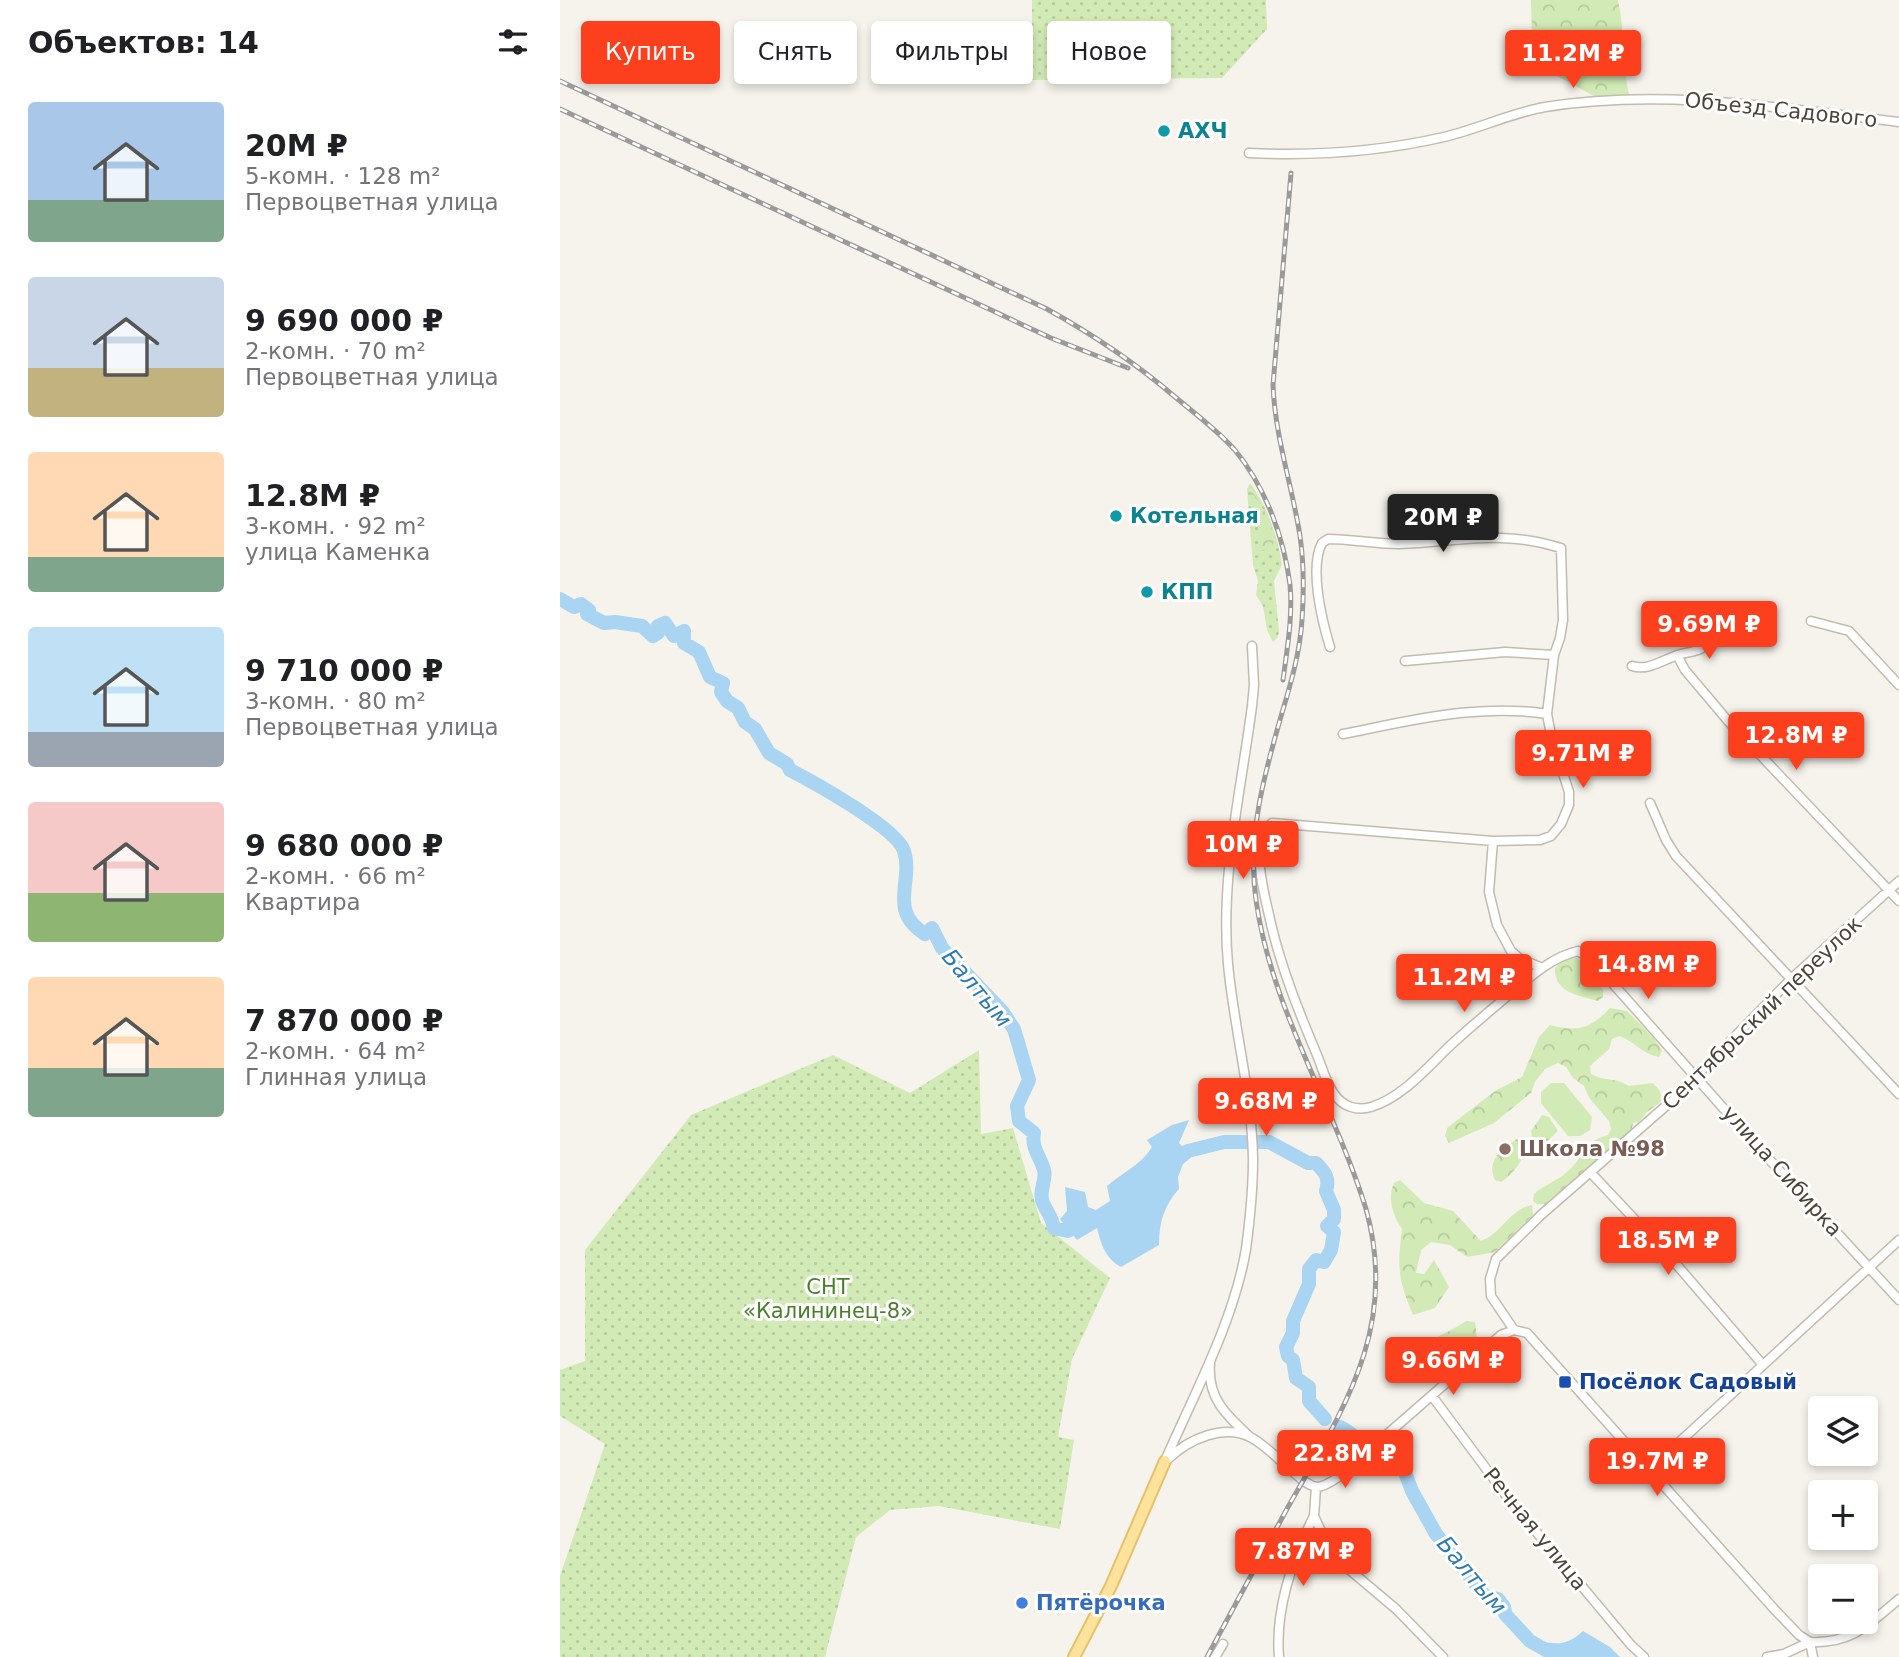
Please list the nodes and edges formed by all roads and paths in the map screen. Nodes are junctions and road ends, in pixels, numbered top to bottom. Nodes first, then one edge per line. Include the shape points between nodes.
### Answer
1 (1899, 122) edge
2 (1249, 153) dead end
3 (1811, 621) dead end
4 (1716, 630) dead end
5 (1252, 646) dead end
6 (1330, 647) dead end
7 (1554, 655) junction
8 (1677, 655) junction
9 (1405, 661) dead end
10 (1632, 666) dead end
11 (1899, 685) edge
12 (1547, 714) junction
13 (1343, 734) dead end
14 (1650, 803) dead end
15 (1493, 841) junction
16 (1899, 881) edge
17 (1889, 891) junction
18 (1899, 901) edge
19 (1542, 968) junction
20 (1791, 979) junction
21 (1697, 1077) junction
22 (1899, 1094) edge
23 (1591, 1173) junction
24 (1899, 1240) edge
25 (1870, 1268) junction
26 (1899, 1300) edge
27 (1514, 1330) junction
28 (1211, 1357) junction
29 (1763, 1365) junction
30 (1432, 1396) junction
31 (1251, 1438) junction
32 (1165, 1461) junction
33 (1650, 1469) junction
34 (1316, 1487) junction
35 (1314, 1516) junction
36 (1899, 1599) edge
37 (1810, 1642) junction
38 (1223, 1644) dead end
39 (1074, 1657) edge
40 (1216, 1657) edge
41 (1279, 1657) edge
42 (1443, 1657) edge
43 (1644, 1657) edge
44 (1767, 1657) edge
45 (1813, 1657) edge

1 - 2 street, Объезд Садового via 1743,103 1641,98 1544,107 1443,137 1351,152
3 - 11 street via 1849,631
4 - 8 street via 1701,649
5 - 28 street via 1252,706 1227,893 1228,963 1253,1158 1251,1209 1234,1296
6 - 7 street via 1318,604 1322,543 1335,539 1378,544 1511,538 1561,548 1563,620
7 - 9 street via 1506,652
7 - 12 street
8 - 10 street via 1654,665
8 - 17 street via 1728,721
12 - 13 street via 1518,709 1419,717
12 - 15 street via 1569,792 1566,814 1550,836 1540,840
14 - 20 street via 1676,856
15 - 19 street via 1489,892 1497,925 1511,951
15 - 19 street via 1272,823 1265,828 1261,873 1282,964 1333,1094 1357,1109 1401,1091
16 - 17 street, Сентябрьский переулок
17 - 18 street
17 - 20 street, Сентябрьский переулок
19 - 21 street, улица Сибирка via 1567,953 1578,951 1591,959
20 - 21 street, Сентябрьский переулок
20 - 22 street
21 - 23 street, Сентябрьский переулок
21 - 25 street, улица Сибирка
23 - 27 street, Сентябрьский переулок via 1496,1259 1491,1296
23 - 29 street
24 - 25 street
25 - 26 street, улица Сибирка
25 - 29 street
27 - 30 street via 1501,1335
27 - 33 street via 1527,1333
28 - 31 street via 1209,1376 1216,1402
28 - 32 street
29 - 33 street
30 - 34 street via 1337,1479
30 - 43 street, Речная улица via 1549,1549
31 - 32 street via 1229,1433 1204,1436
31 - 34 street
32 - 39 main road
33 - 37 street via 1776,1611
34 - 35 street
35 - 41 street via 1284,1600
35 - 42 street via 1332,1555 1396,1609
36 - 37 street via 1857,1633 1829,1643
37 - 44 street
37 - 45 street
38 - 40 street

